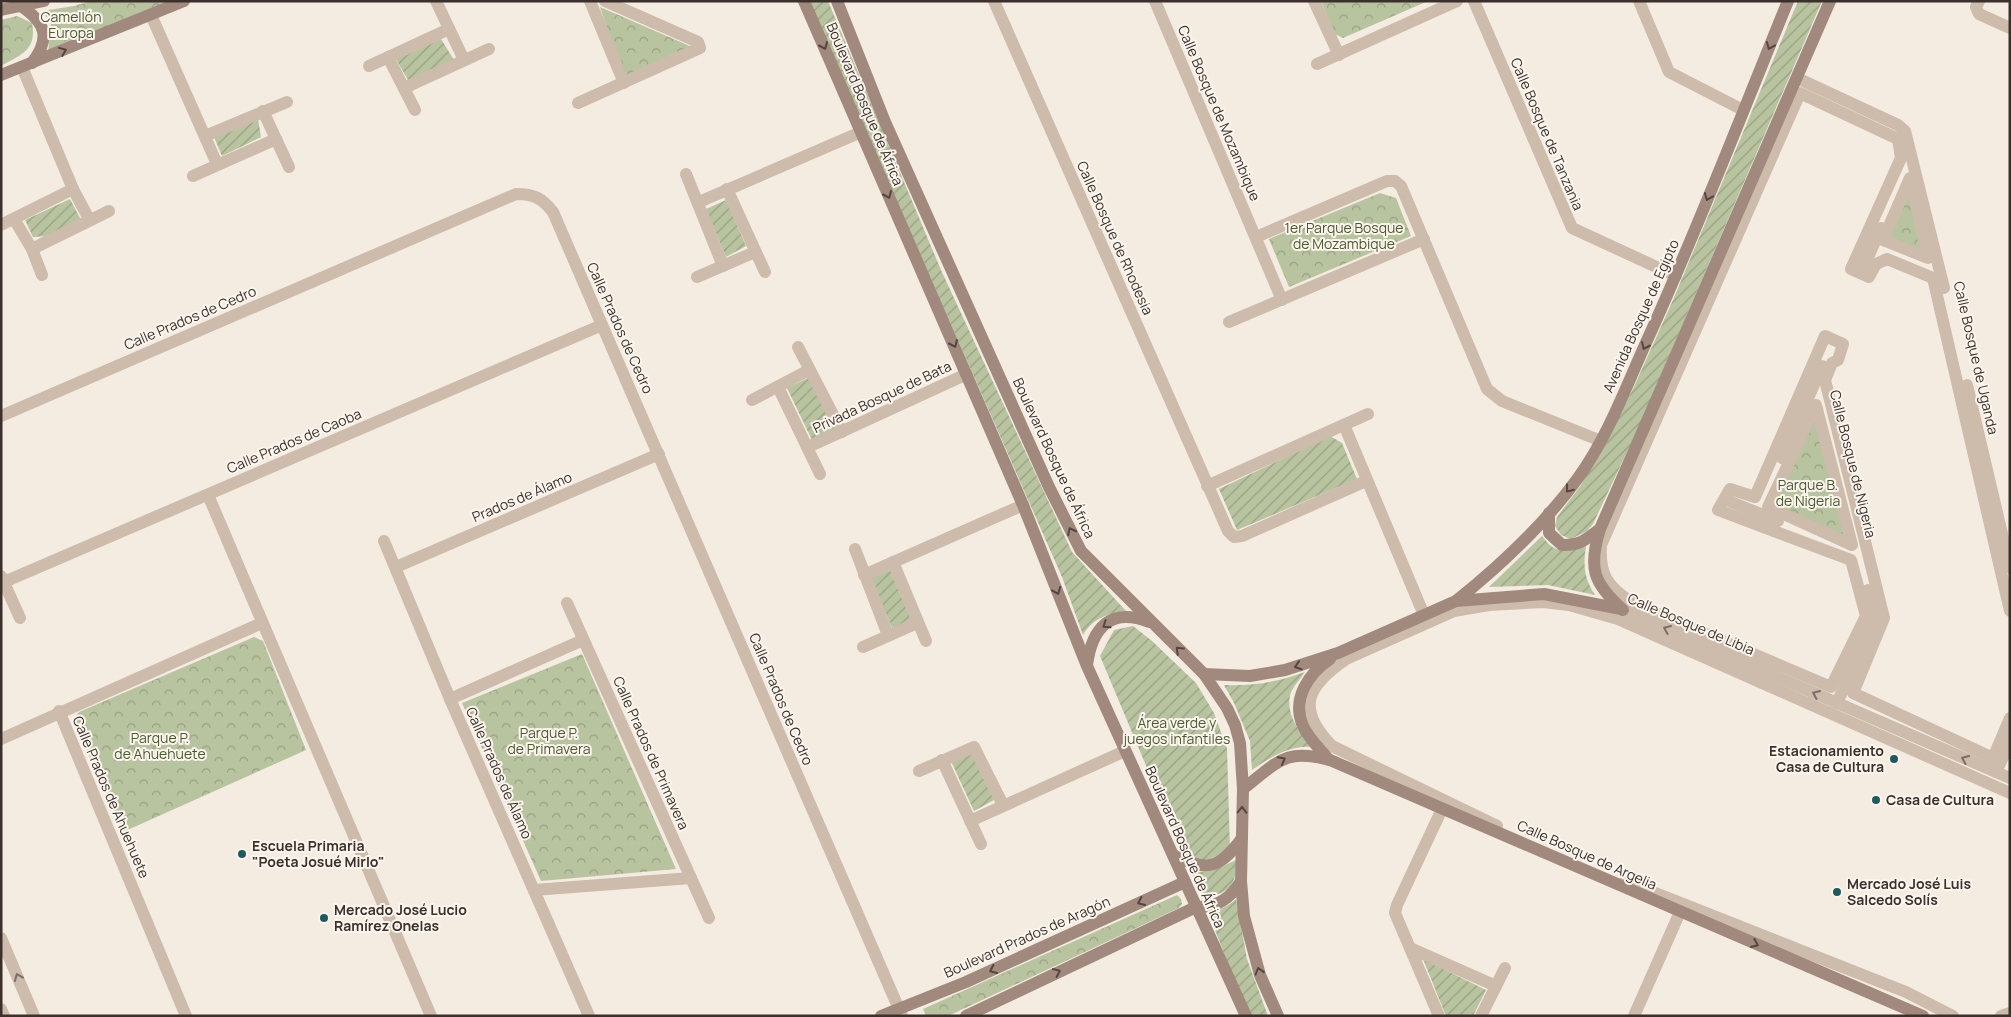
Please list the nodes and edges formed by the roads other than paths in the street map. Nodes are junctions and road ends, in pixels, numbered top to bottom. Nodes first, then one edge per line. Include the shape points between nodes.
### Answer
1 (44, 1) edge
2 (184, 1) edge
3 (436, 1) edge
4 (590, 1) edge
5 (605, 1) edge
6 (804, 1) edge
7 (837, 1) edge
8 (994, 1) edge
9 (1155, 1) edge
10 (1314, 1) edge
11 (1457, 1) edge
12 (1474, 1) edge
13 (1639, 1) edge
14 (1788, 1) edge
15 (1830, 1) edge
16 (1979, 1) edge
17 (21, 6) junction
18 (1, 10) edge
19 (151, 15) junction
20 (2010, 28) edge
21 (449, 29) junction
22 (489, 50) dead end
23 (1339, 55) junction
24 (388, 56) junction
25 (464, 60) junction
26 (1318, 64) dead end
27 (27, 65) junction
28 (369, 66) dead end
29 (1, 75) edge
30 (1797, 78) junction
31 (624, 83) junction
32 (404, 88) junction
33 (287, 102) dead end
34 (578, 103) dead end
35 (415, 110) dead end
36 (1744, 110) junction
37 (263, 112) junction
38 (861, 132) junction
39 (205, 136) junction
40 (276, 139) junction
41 (1912, 159) junction
42 (217, 164) junction
43 (289, 167) dead end
44 (686, 174) dead end
45 (193, 176) dead end
46 (73, 189) junction
47 (727, 189) junction
48 (699, 202) junction
49 (109, 211) dead end
50 (14, 219) junction
51 (89, 220) junction
52 (1, 225) edge
53 (1256, 237) junction
54 (1424, 239) junction
55 (1874, 244) junction
56 (32, 249) junction
57 (756, 252) junction
58 (1928, 258) joint
59 (723, 266) junction
60 (1864, 266) dead end
61 (765, 272) dead end
62 (1940, 272) junction
63 (42, 275) dead end
64 (1676, 276) junction
65 (698, 277) dead end
66 (1282, 300) junction
67 (1229, 322) dead end
68 (602, 324) junction
69 (798, 347) dead end
70 (1828, 349) dead end
71 (809, 370) junction
72 (967, 374) junction
73 (1817, 378) junction
74 (778, 387) junction
75 (752, 400) dead end
76 (1368, 414) dead end
77 (1, 416) edge
78 (1344, 425) junction
79 (842, 432) junction
80 (1601, 441) junction
81 (808, 447) junction
82 (659, 454) junction
83 (820, 474) dead end
84 (1366, 481) junction
85 (1207, 486) junction
86 (208, 495) junction
87 (1731, 502) dead end
88 (1023, 505) junction
89 (1763, 510) junction
90 (1549, 513) junction
91 (1600, 529) junction
92 (384, 541) dead end
93 (855, 549) dead end
94 (1861, 557) junction
95 (893, 562) junction
96 (396, 567) junction
97 (2010, 568) edge
98 (864, 575) junction
99 (3, 579) edge
100 (1456, 601) junction
101 (567, 603) dead end
102 (1623, 610) junction
103 (2010, 611) edge
104 (1424, 615) junction
105 (20, 618) dead end
106 (262, 623) junction
107 (917, 623) junction
108 (1151, 623) junction
109 (888, 635) junction
110 (583, 640) junction
111 (926, 641) dead end
112 (863, 647) dead end
113 (1338, 653) junction
114 (1086, 666) junction
115 (1204, 674) junction
116 (450, 699) junction
117 (1837, 703) junction
118 (59, 711) junction
119 (2010, 718) edge
120 (1, 739) edge
121 (2010, 742) edge
122 (1125, 751) junction
123 (942, 760) junction
124 (1330, 760) junction
125 (919, 771) dead end
126 (1996, 772) junction
127 (2010, 778) edge
128 (1243, 789) junction
129 (2010, 793) edge
130 (1003, 806) junction
131 (1442, 808) junction
132 (970, 822) junction
133 (1242, 838) junction
134 (981, 844) dead end
135 (1174, 855) junction
136 (691, 878) junction
137 (1241, 881) junction
138 (1185, 882) junction
139 (534, 890) junction
140 (1196, 907) junction
141 (1680, 912) junction
142 (709, 918) dead end
143 (1, 938) edge
144 (1410, 948) junction
145 (1504, 968) dead end
146 (1496, 986) junction
147 (1, 1008) edge
148 (900, 1013) edge
149 (2010, 1013) edge
150 (4, 1016) edge
151 (34, 1016) edge
152 (186, 1016) edge
153 (431, 1016) edge
154 (589, 1016) edge
155 (881, 1016) edge
156 (966, 1016) edge
157 (1246, 1016) edge
158 (1278, 1016) edge
159 (1439, 1016) edge
160 (1481, 1016) edge
161 (1634, 1016) edge
162 (1923, 1016) edge
163 (1953, 1016) edge
164 (2001, 1016) edge

1 - 17 street
2 - 19 street
3 - 21 street
4 - 31 street
5 - 31 street via 700,44 698,50
6 -> 38 street, Boulevard Bosque de África
108 -> 7 street, Boulevard Bosque de África via 1082,551 1049,487 885,122
8 - 85 street, Calle Bosque de Rhodesia
9 - 53 street, Calle Bosque de Mozambique
10 - 23 street
11 - 23 street
12 - 64 street, Calle Bosque de Tanzania via 1572,228
13 - 36 street via 1669,72
14 -> 36 street, Avenida Bosque de Egipto
15 - 30 street
16 - 20 street via 1976,7 1979,14
17 - 18 street
17 - 27 street via 42,26 44,39 41,52
27 -> 19 street
19 - 39 street
21 - 24 street
21 - 25 street
22 - 25 street
23 - 26 street
24 - 28 street
24 - 32 street
25 - 32 street
27 - 29 street
27 - 46 street
30 - 41 street, Calle Bosque de Uganda via 1902,128
30 - 91 street
31 - 34 street
32 - 35 street
33 - 37 street
36 -> 64 street, Avenida Bosque de Egipto
37 - 39 street
37 - 40 street
38 - 47 street
38 -> 72 street, Boulevard Bosque de África
39 - 42 street
40 - 42 street
40 - 43 street
41 - 55 street
41 - 62 street, Calle Bosque de Uganda
42 - 45 street
44 - 48 street
46 - 50 street
46 - 51 street
47 - 48 street
47 - 57 street
48 - 59 street
49 - 51 street
50 - 52 street
50 - 56 street
51 - 56 street
53 - 54 street via 1391,180 1402,186
53 - 66 street, Calle Bosque de Mozambique
54 - 66 street
54 - 80 street via 1487,389 1502,401
55 - 60 street
55 - 62 street, Calle Bosque de Uganda
56 - 63 street
57 - 59 street
57 - 61 street
58 - 58 street via 1883,240 1910,178 1918,214
59 - 65 street
62 - 97 street, Calle Bosque de Uganda
64 -> 80 street, Avenida Bosque de Egipto
66 - 67 street
68 - 77 street, Calle Prados de Cedro via 553,212 543,200 530,194 516,194
68 - 82 street, Calle Prados de Cedro
68 - 86 street, Calle Prados de Caoba
69 - 71 street
70 - 73 street, Calle Bosque de Nigeria
71 - 74 street
71 - 79 street
72 - 79 street, Privada Bosque de Bata
72 - 88 street, Boulevard Bosque de África
73 - 89 street, Calle Bosque de Nigeria
73 - 94 street, Calle Bosque de Nigeria
74 - 75 street
74 - 81 street
76 - 78 street
78 - 84 street
78 - 85 street
79 - 81 street, Privada Bosque de Bata
80 -> 90 street, Avenida Bosque de Egipto via 1578,478
81 - 83 street
82 - 96 street, Prados de Álamo
82 - 148 street, Calle Prados de Cedro
84 - 85 street, Calle Bosque de Rhodesia via 1238,537 1228,531
84 - 104 street
86 - 99 street, Calle Prados de Caoba
86 - 106 street
87 - 89 street, Calle Bosque de Nigeria
88 - 95 street
88 -> 114 street, Boulevard Bosque de África
89 - 89 street via 1804,431 1816,405 1852,545
89 - 94 street, Calle Bosque de Nigeria
90 - 91 street via 1549,533 1562,545 1573,546 1583,542
90 - 100 street, Avenida Bosque de Egipto via 1534,532
91 - 102 street via 1592,564 1596,580
92 - 96 street, Calle Prados de Álamo
93 - 98 street
94 - 117 street, Calle Bosque de Nigeria via 1875,617
95 - 98 street
95 - 107 street
96 - 116 street, Calle Prados de Álamo
98 - 109 street
99 - 105 street
100 - 102 street, Calle Bosque de Libia via 1544,594
100 - 104 street, Calle Bosque de Libia
101 - 110 street, Calle Prados de Primavera
117 -> 102 street, Calle Bosque de Libia
103 - 119 street via 1933,278 1886,259 1876,264 1869,277 1851,269 1901,158 1898,139 1800,93 1601,545 1600,564 1618,594 1633,602 1831,687 1866,616 1851,560 1718,510 1730,489 1755,496 1825,336 1843,344 1838,360 1832,363 1825,380 1884,618 1853,693 1992,758
104 - 113 street, Calle Bosque de Libia
106 - 118 street, Calle Prados de Ahuehuete
106 - 153 street
107 - 109 street
107 - 111 street
108 -> 114 street via 1127,616 1107,623 1090,644
115 -> 108 street, Boulevard Bosque de África
109 - 112 street
110 - 116 street
110 - 136 street, Calle Prados de Primavera
113 -> 115 street, Calle Bosque de Libia via 1285,670 1250,676
113 - 124 street via 1317,668 1302,689 1299,706 1302,725
114 - 122 street, Boulevard Bosque de África
115 - 128 street, Boulevard Bosque de África via 1227,708 1234,725 1240,743
116 - 139 street, Calle Prados de Álamo
126 -> 117 street, Calle Bosque de Libia
118 - 120 street
118 - 152 street, Calle Prados de Ahuehuete
121 - 126 street
122 - 130 street
122 - 135 street, Boulevard Bosque de África
123 - 125 street
123 - 130 street via 974,747
123 - 132 street
128 -> 124 street, Calle Bosque de Argelia via 1274,764 1290,756 1305,754
124 - 131 street, Calle Bosque de Argelia
126 - 127 street, Calle Bosque de Libia
133 -> 128 street, Boulevard Bosque de África
129 - 163 street via 1618,619 1543,602 1454,611 1346,658 1314,688 1308,709 1317,731 1332,746 1450,804 1574,861 1906,992
130 - 132 street
131 - 141 street, Calle Bosque de Argelia
131 - 144 street via 1395,909
132 - 134 street
133 - 135 street via 1227,857 1208,866 1198,866
133 - 137 street, Boulevard Bosque de África
135 - 138 street, Boulevard Bosque de África
136 - 139 street
136 - 142 street, Calle Prados de Primavera
137 - 140 street via 1223,901
158 -> 137 street, Boulevard Bosque de África via 1260,975 1244,916
138 - 140 street, Boulevard Bosque de África
138 -> 148 street, Boulevard Prados de Aragón
139 - 154 street, Calle Prados de Álamo
156 -> 140 street
140 - 157 street, Boulevard Bosque de África
141 - 161 street
141 -> 162 street, Calle Bosque de Argelia
151 -> 143 street
144 - 146 street
144 - 159 street
145 - 146 street
146 - 160 street
147 - 150 street
148 - 155 street, Boulevard Prados de Aragón
149 - 164 street

